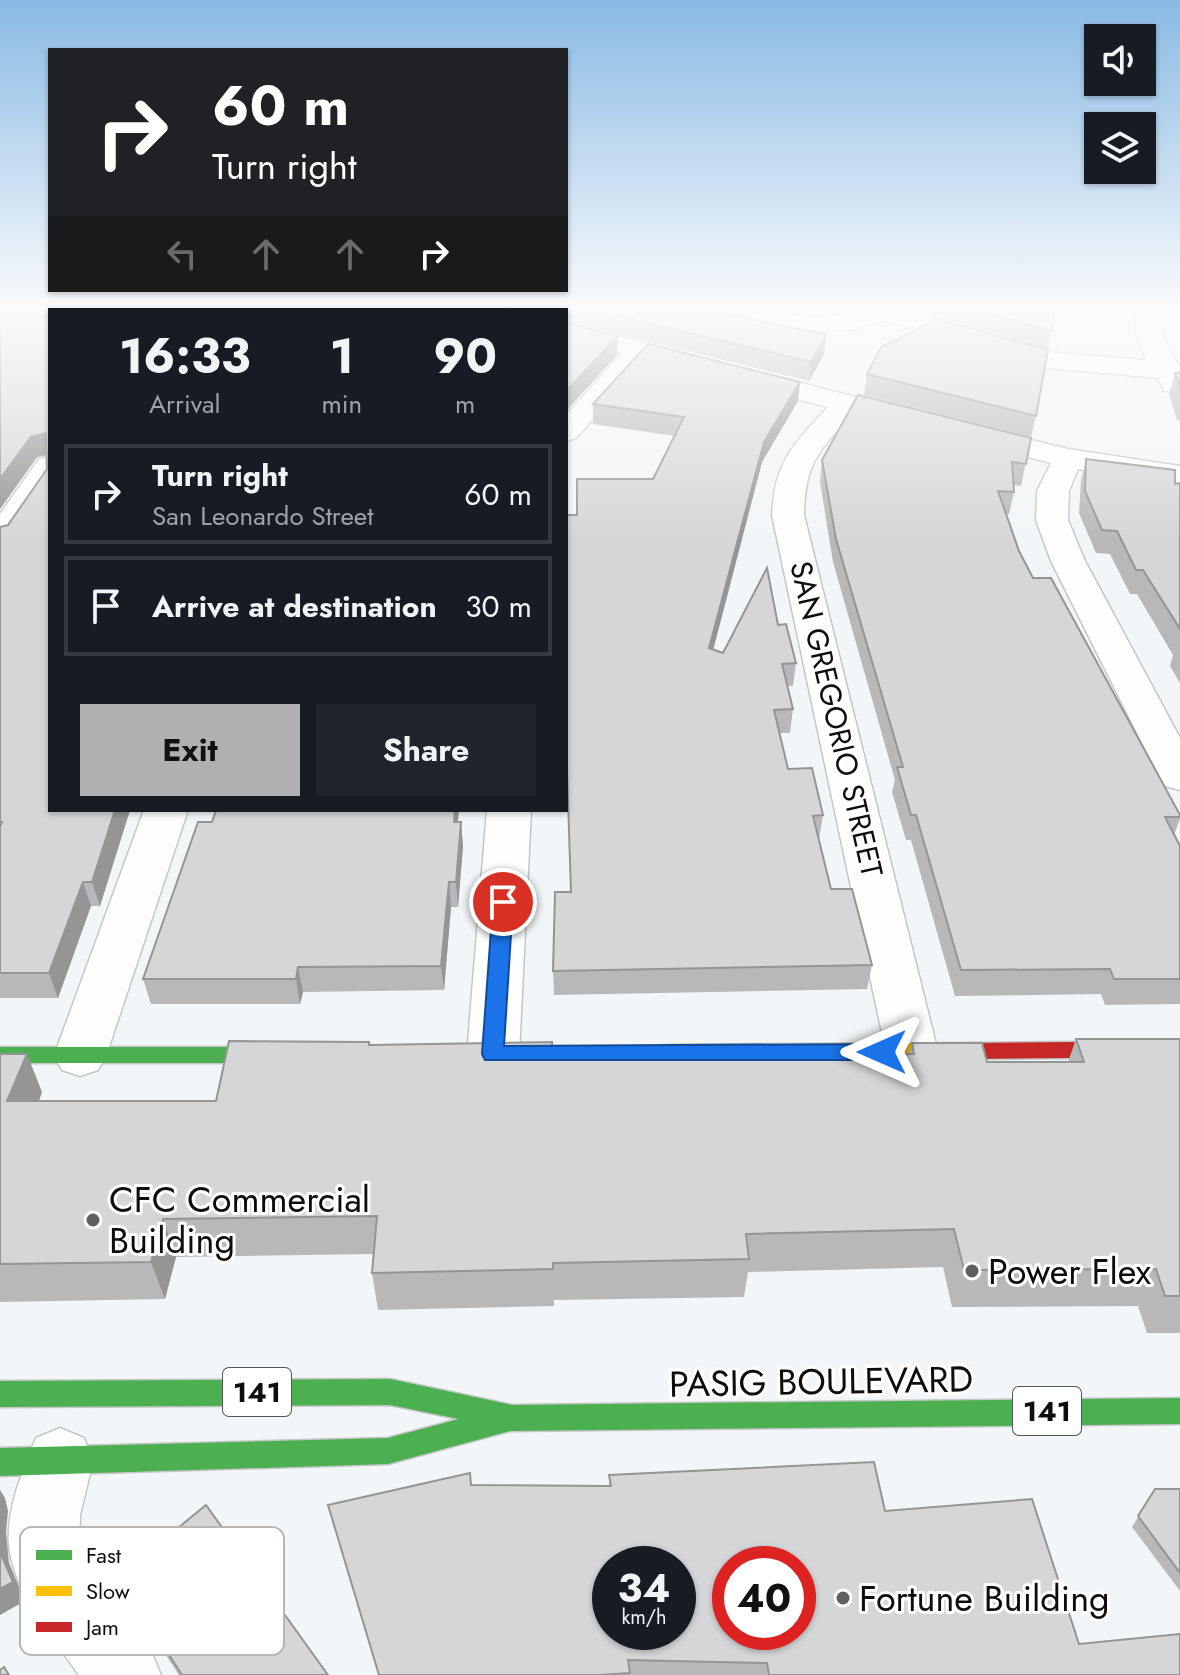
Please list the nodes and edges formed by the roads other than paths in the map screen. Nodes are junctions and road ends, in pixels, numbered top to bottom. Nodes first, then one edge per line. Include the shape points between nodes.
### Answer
1 (608, 385) edge
2 (777, 385) edge
3 (847, 403) junction
4 (891, 414) edge
5 (950, 429) edge
6 (568, 430) edge
7 (1068, 458) junction
8 (48, 468) edge
9 (1180, 475) edge
10 (0, 538) edge
11 (1180, 777) edge
12 (165, 812) edge
13 (509, 812) edge
14 (1180, 1049) edge
15 (912, 1052) junction
16 (648, 1053) edge
17 (493, 1054) edge
18 (0, 1055) edge
19 (302, 1055) edge
20 (80, 1056) junction
21 (0, 1394) edge
22 (1180, 1411) edge
23 (512, 1418) junction
24 (30, 1462) edge
25 (45, 1527) edge
26 (110, 1655) edge
27 (124, 1675) edge

1 - 6 street
2 - 3 street
3 - 4 street
3 - 15 street, SAN GREGORIO STREET via 810,443 789,480 788,515
5 - 7 street
7 - 9 street
7 - 11 street via 1053,491 1052,520
8 - 10 street
12 - 20 street
13 - 17 street
14 - 15 main road
15 - 16 main road
18 - 20 main road
19 - 20 main road
21 - 23 main road, PASIG BOULEVARD / 141 via 390,1392
22 - 23 main road, PASIG BOULEVARD / 141
23 - 24 main road, PASIG BOULEVARD / 141 via 388,1451
24 - 25 street
26 - 27 street

